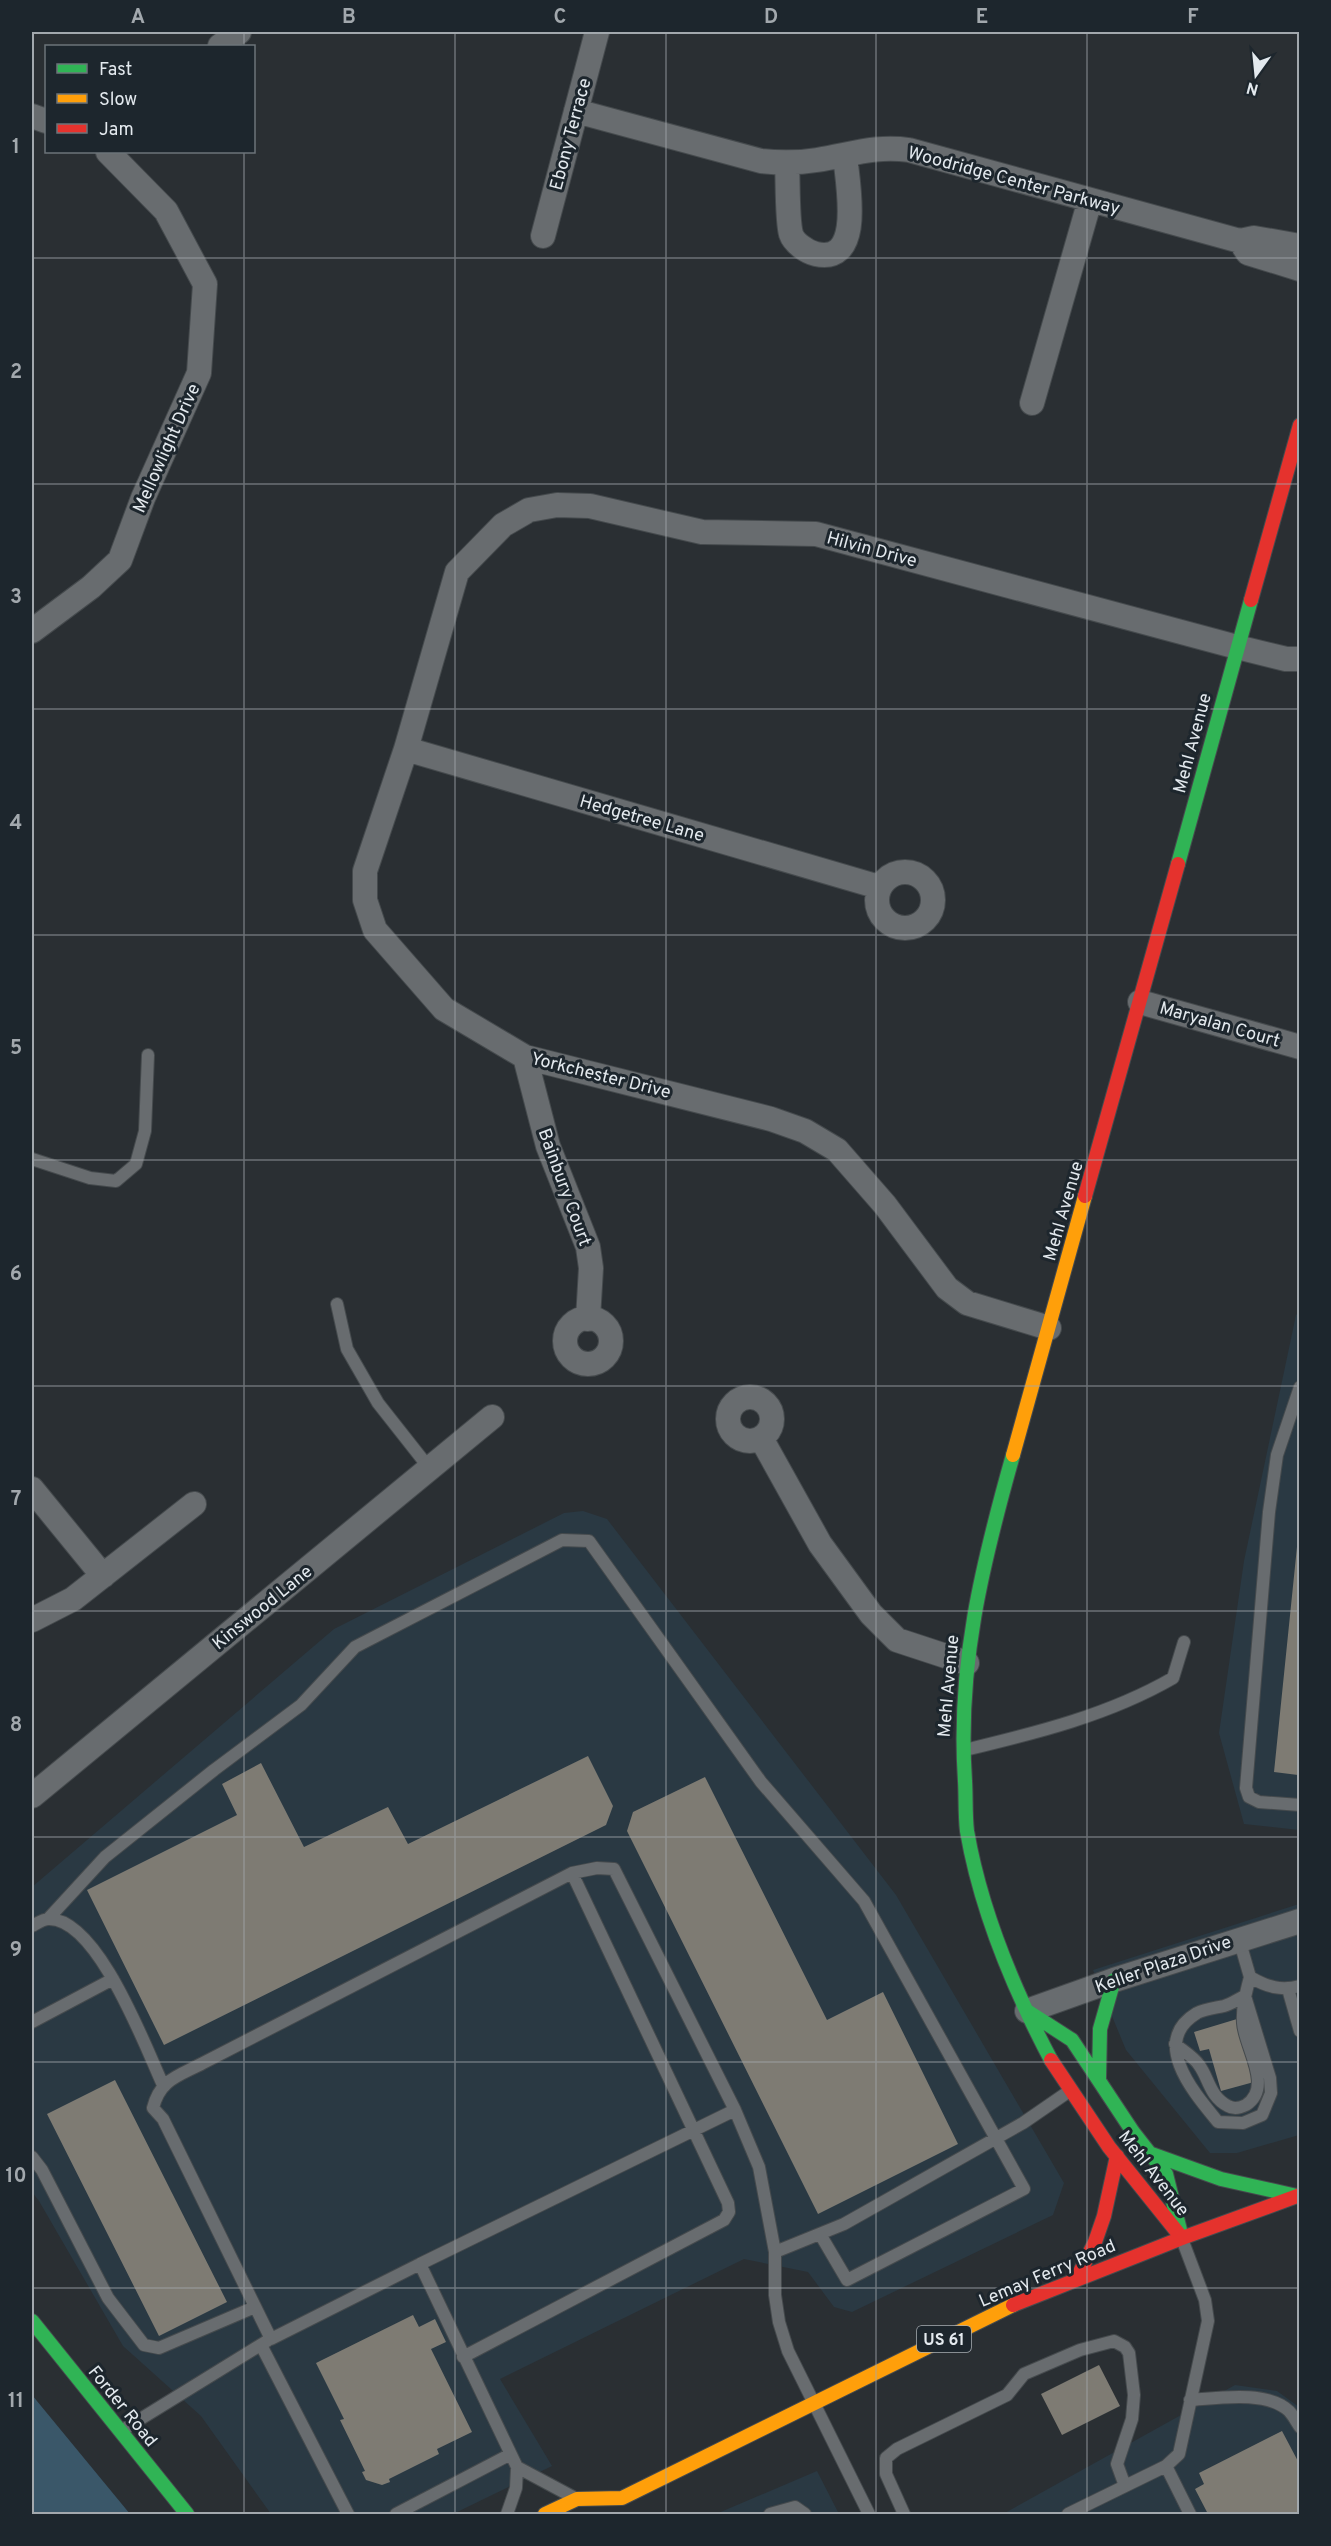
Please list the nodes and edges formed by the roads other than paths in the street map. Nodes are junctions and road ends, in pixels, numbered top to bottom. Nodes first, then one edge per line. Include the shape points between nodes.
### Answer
1 (239, 32) edge
2 (597, 32) edge
3 (221, 45) edge
4 (576, 111) junction
5 (109, 153) edge
6 (845, 155) junction
7 (787, 164) junction
8 (1090, 200) junction
9 (543, 236) dead end
10 (1240, 241) junction
11 (1299, 246) edge
12 (1299, 269) edge
13 (1032, 404) dead end
14 (1299, 425) edge
15 (503, 525) joint
16 (32, 631) edge
17 (1237, 647) junction
18 (1299, 659) edge
19 (406, 749) junction
20 (879, 887) dead end
21 (1140, 1002) junction
22 (1299, 1047) edge
23 (148, 1055) dead end
24 (525, 1056) junction
25 (32, 1159) edge
26 (337, 1304) dead end
27 (588, 1318) dead end
28 (1049, 1328) junction
29 (1299, 1387) edge
30 (492, 1417) dead end
31 (761, 1438) dead end
32 (430, 1469) junction
33 (32, 1489) edge
34 (194, 1504) dead end
35 (103, 1576) junction
36 (32, 1620) edge
37 (1184, 1642) dead end
38 (967, 1663) junction
39 (961, 1751) junction
40 (32, 1796) edge
41 (1299, 1805) edge
42 (572, 1873) junction
43 (48, 1919) junction
44 (1299, 1921) edge
45 (32, 1926) edge
46 (1239, 1939) junction
47 (1250, 1977) junction
48 (113, 1979) junction
49 (1114, 1980) junction
50 (1294, 1988) edge
51 (1245, 1996) junction
52 (1028, 2011) junction
53 (32, 2022) edge
54 (1299, 2031) edge
55 (1175, 2044) junction
56 (1099, 2080) junction
57 (163, 2085) junction
58 (1070, 2091) junction
59 (735, 2110) junction
60 (695, 2129) junction
61 (996, 2138) junction
62 (1149, 2153) junction
63 (1116, 2156) junction
64 (32, 2157) edge
65 (1298, 2196) edge
66 (820, 2234) junction
67 (1182, 2238) junction
68 (775, 2252) junction
69 (420, 2264) junction
70 (1076, 2280) junction
71 (255, 2307) junction
72 (32, 2321) edge
73 (266, 2342) junction
74 (463, 2357) junction
75 (1190, 2400) junction
76 (813, 2404) junction
77 (1299, 2427) edge
78 (120, 2432) junction
79 (509, 2455) junction
80 (1166, 2466) junction
81 (517, 2468) junction
82 (1125, 2486) junction
83 (622, 2498) junction
84 (576, 2499) junction
85 (187, 2514) edge
86 (348, 2514) edge
87 (396, 2514) edge
88 (507, 2514) edge
89 (545, 2514) edge
90 (610, 2514) edge
91 (770, 2514) edge
92 (805, 2514) edge
93 (869, 2514) edge
94 (904, 2514) edge
95 (1068, 2514) edge
96 (1190, 2514) edge

1 - 3 street
2 - 4 street, Ebony Terrace
4 - 7 street, Woodridge Center Parkway via 739,157
4 - 9 street, Ebony Terrace
5 - 16 street, Mellowlight Drive via 166,211 205,284 199,373 120,560
6 - 7 street, Woodridge Center Parkway
6 - 7 street via 850,222 842,247 830,253 817,255 798,244 791,234
6 - 8 street, Woodridge Center Parkway via 888,147 909,150
8 - 10 street, Woodridge Center Parkway
8 - 13 street
10 - 11 street, Woodridge Center Parkway via 1254,238
10 - 12 street, Woodridge Center Parkway via 1248,252
14 - 17 street, Mehl Avenue
15 - 17 street, Hilvin Drive via 529,510 557,505 590,507 702,532 816,534
15 - 19 street, Yorkchester Drive via 457,572
17 - 18 street, Hilvin Drive
17 - 21 street, Mehl Avenue
19 - 20 street, Hedgetree Lane
19 - 24 street, Yorkchester Drive via 365,871 365,900 375,930 444,1009
21 - 22 street, Maryalan Court
21 - 28 street, Mehl Avenue
23 - 25 lane via 145,1131 136,1164 116,1181 90,1178
24 - 27 street, Bainbury Court via 548,1146 588,1247
24 - 28 street, Yorkchester Drive via 805,1131 837,1150 885,1204 947,1288 967,1303
26 - 32 lane via 346,1349 378,1403
28 - 38 street, Mehl Avenue via 982,1569
29 - 41 lane via 1277,1455 1271,1500 1246,1788 1249,1797 1259,1802
30 - 32 street, Kinswood Lane
31 - 38 street via 820,1544 871,1614 897,1640
32 - 40 street, Kinswood Lane
33 - 35 street
34 - 35 street
35 - 36 street via 73,1599
37 - 39 lane via 1173,1678 1150,1692 1047,1731
38 - 39 street, Mehl Avenue
39 - 52 street, Mehl Avenue via 967,1828 983,1898
42 - 57 lane
42 - 59 lane via 614,1869
42 - 60 lane
43 - 45 lane
43 - 48 lane via 67,1924 89,1944
43 - 61 lane via 105,1857 301,1706 355,1647 562,1540 589,1541 761,1782 864,1901
44 - 46 street, Keller Plaza Drive
46 - 47 lane
46 - 49 street, Keller Plaza Drive
47 - 50 lane via 1266,1986
47 - 51 lane
48 - 53 lane
48 - 57 lane
49 - 52 street, Keller Plaza Drive
49 - 56 street via 1097,2040
50 - 54 lane
51 - 55 lane via 1199,2012 1186,2022
51 - 55 lane via 1243,2025 1258,2077 1247,2104 1229,2107 1207,2084 1200,2065
51 - 55 lane via 1270,2078 1271,2093 1262,2115 1244,2123 1218,2122 1192,2091 1176,2058
52 - 56 street, Mehl Avenue via 1072,2040
52 - 58 street, Mehl Avenue
56 - 62 street, Mehl Avenue
57 - 71 lane via 153,2108 163,2119
58 - 61 lane
58 - 63 street, Mehl Avenue
59 - 60 lane
59 - 68 lane via 759,2167
60 - 69 lane
60 - 74 lane via 728,2203 729,2212 724,2220
61 - 66 lane
61 - 66 lane via 1024,2189 847,2280
62 - 65 street via 1221,2179
62 - 67 street, Mehl Avenue via 1166,2174
63 - 67 street, Mehl Avenue
63 - 70 street via 1104,2216
64 - 71 lane via 42,2169 108,2298 144,2345 159,2348
65 - 67 street, Lemay Ferry Road / US 61
66 - 68 lane
67 - 70 street, Lemay Ferry Road / US 61
67 - 75 lane via 1205,2300 1208,2321
68 - 76 lane via 775,2295 780,2322 788,2351
69 - 73 lane
69 - 74 lane
70 - 76 street, Lemay Ferry Road / US 61 via 1005,2308
71 - 73 lane
72 - 78 street, Forder Road
73 - 78 lane
73 - 86 lane
74 - 79 lane
75 - 77 lane via 1257,2399 1282,2406
75 - 80 lane via 1179,2454
76 - 83 street, Lemay Ferry Road / US 61
76 - 93 lane
78 - 85 street, Forder Road
79 - 81 lane
79 - 87 lane
80 - 82 lane
80 - 96 lane
81 - 84 lane
81 - 88 lane via 516,2488
82 - 94 lane via 1117,2464 1134,2402 1129,2353 1114,2341 1098,2343 1024,2374 1007,2395 886,2458 886,2474
82 - 95 lane
83 - 84 street, Lemay Ferry Road / US 61
83 - 90 street, Lemay Ferry Road / US 61
84 - 89 street, Lemay Ferry Road / US 61
91 - 92 lane via 795,2507

